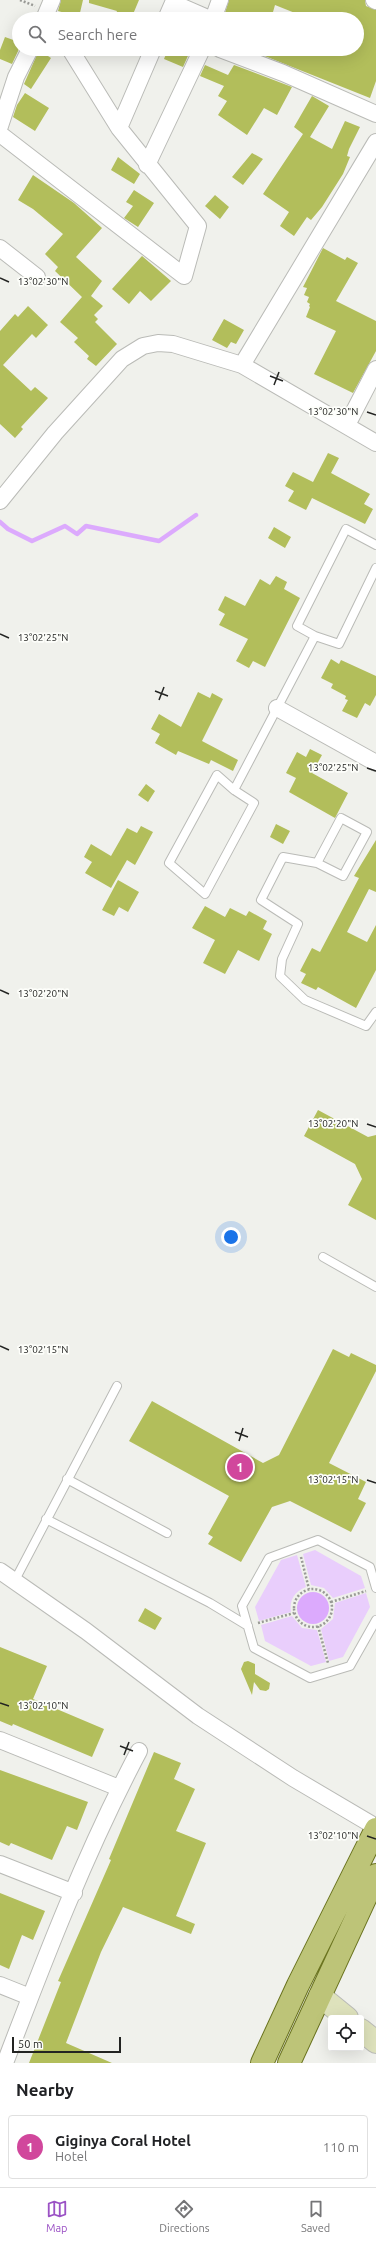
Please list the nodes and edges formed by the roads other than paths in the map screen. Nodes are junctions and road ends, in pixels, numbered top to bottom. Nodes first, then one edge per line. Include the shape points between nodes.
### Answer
1 (220, 0) edge
2 (169, 12) edge
3 (195, 12) edge
4 (215, 12) edge
5 (26, 56) edge
6 (74, 56) edge
7 (150, 56) edge
8 (199, 56) edge
9 (238, 56) edge
10 (376, 114) edge
11 (0, 126) edge
12 (119, 128) junction
13 (0, 134) edge
14 (376, 142) edge
15 (147, 165) junction
16 (0, 248) edge
17 (37, 277) dead end
18 (242, 365) junction
19 (376, 369) edge
20 (347, 425) junction
21 (376, 443) edge
22 (0, 502) edge
23 (376, 545) edge
24 (376, 568) edge
25 (315, 636) junction
26 (277, 708) junction
27 (376, 763) edge
28 (234, 790) junction
29 (317, 862) junction
30 (376, 1012) edge
31 (323, 1257) dead end
32 (376, 1287) edge
33 (117, 1386) dead end
34 (67, 1479) junction
35 (46, 1519) junction
36 (167, 1533) dead end
37 (373, 1569) edge
38 (0, 1571) edge
39 (14, 1582) junction
40 (376, 1587) edge
41 (376, 1620) edge
42 (248, 1626) junction
43 (0, 1740) edge
44 (139, 1751) dead end
45 (119, 1788) junction
46 (376, 1828) edge
47 (0, 1864) edge
48 (376, 1875) edge
49 (74, 1893) junction
50 (0, 1985) edge
51 (320, 1996) junction
52 (30, 1997) junction
53 (343, 2015) edge
54 (364, 2032) edge
55 (376, 2042) edge
56 (5, 2063) edge
57 (262, 2063) edge
58 (289, 2063) edge

1 - 4 street
2 - 3 street via 173,3
5 - 11 street via 16,77
6 - 12 street
7 - 12 street
8 - 15 street
9 - 10 street
12 - 15 street
13 - 15 street via 184,276 198,226
14 - 18 street
16 - 17 street
18 - 20 street
18 - 22 street via 173,344 143,346 122,359 55,433
19 - 20 street
20 - 21 street
23 - 25 lane via 346,529 297,626
24 - 25 lane via 339,644
25 - 26 lane
26 - 27 street
26 - 28 lane
28 - 28 lane via 254,803 205,894 169,863 216,775
29 - 29 lane via 341,818 367,832 343,876
29 - 30 lane via 283,857 261,900 298,924 282,959 280,976 305,1000 366,1026
31 - 32 lane
33 - 34 lane
34 - 35 lane
34 - 36 lane
35 - 39 lane
35 - 42 lane via 210,1603
37 - 40 lane
37 - 42 lane via 318,1540 269,1558 242,1606
38 - 39 street
39 - 46 street via 86,1631 198,1716
41 - 42 lane via 350,1666 310,1678 254,1648
43 - 45 street
44 - 45 street
45 - 49 street
46 - 57 main road via 298,1984
47 - 49 street
48 - 51 main road
49 - 52 street
50 - 52 street
51 - 53 street
51 - 58 main road
52 - 56 street
54 - 55 street

